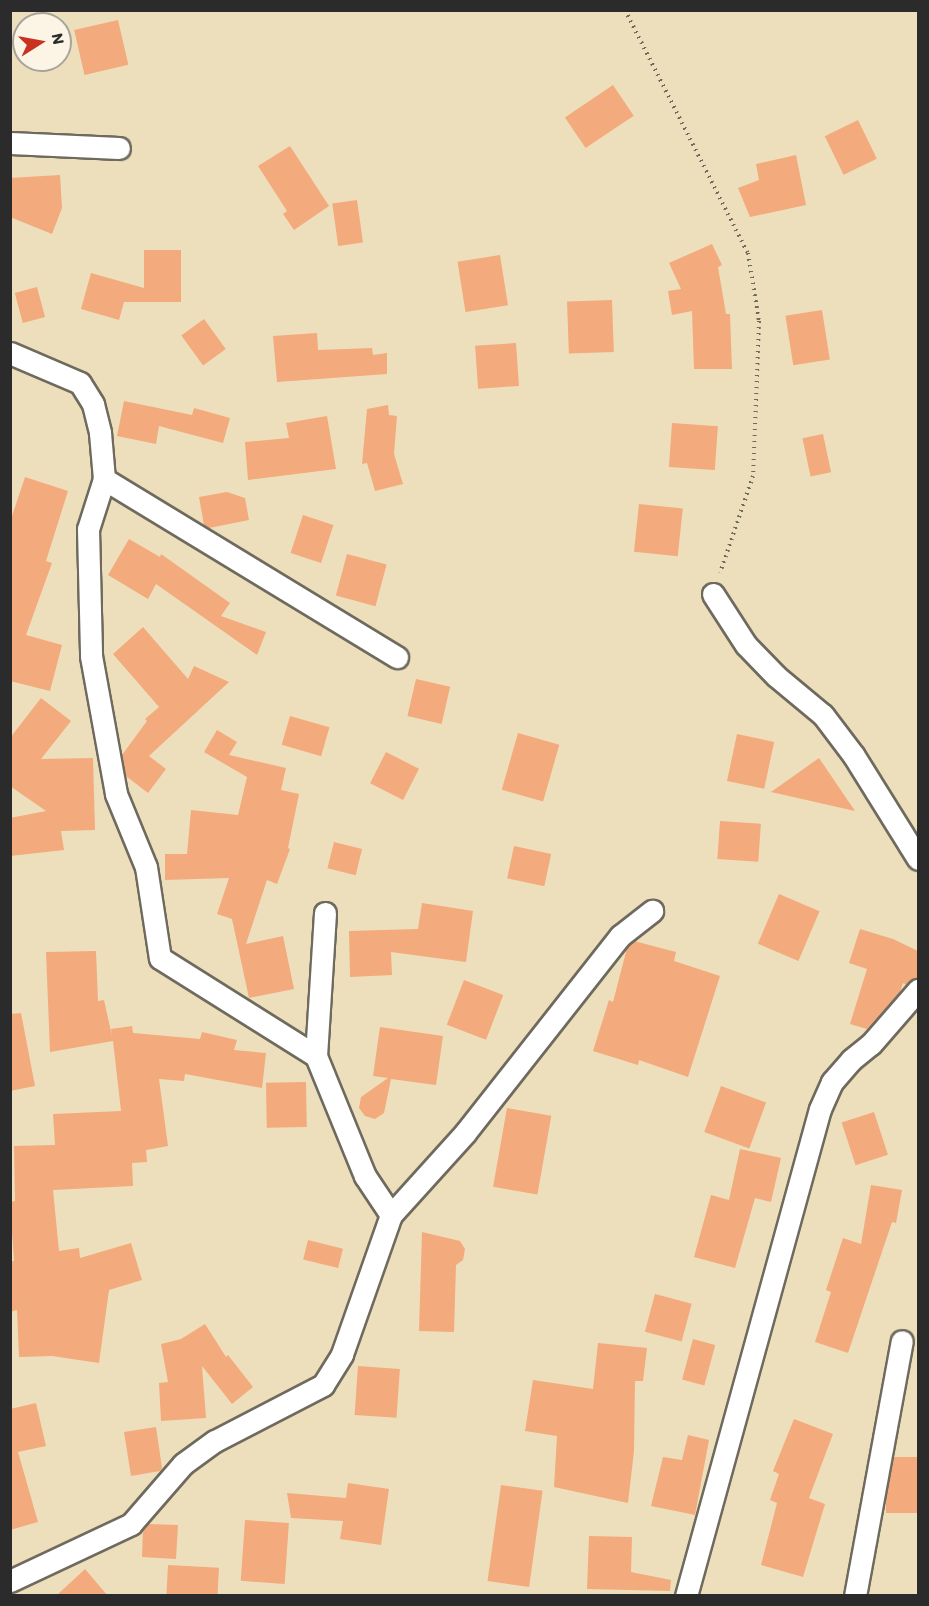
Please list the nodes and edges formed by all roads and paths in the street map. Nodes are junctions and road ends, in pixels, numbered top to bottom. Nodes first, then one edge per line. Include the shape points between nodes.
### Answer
1 (625, 10) edge
2 (10, 143) edge
3 (119, 147) dead end
4 (10, 353) edge
5 (104, 479) junction
6 (713, 594) joint
7 (397, 657) dead end
8 (918, 859) edge
9 (652, 910) dead end
10 (325, 913) dead end
11 (918, 990) edge
12 (316, 1056) junction
13 (391, 1215) junction
14 (902, 1341) dead end
15 (10, 1581) edge
16 (686, 1596) edge
17 (855, 1596) edge

1 - 6 path via 748,253 759,321 753,476
2 - 3 street
4 - 5 street via 80,383 93,404
5 - 7 street
5 - 12 street via 88,529 91,656 116,794 146,867 159,958
6 - 8 street via 746,645 823,715 854,756
9 - 13 street via 620,936 465,1133
10 - 12 street
11 - 16 street via 832,1082 820,1109
12 - 13 street via 365,1176
13 - 15 street via 342,1354 323,1385 215,1441 191,1459 131,1524
14 - 17 street

